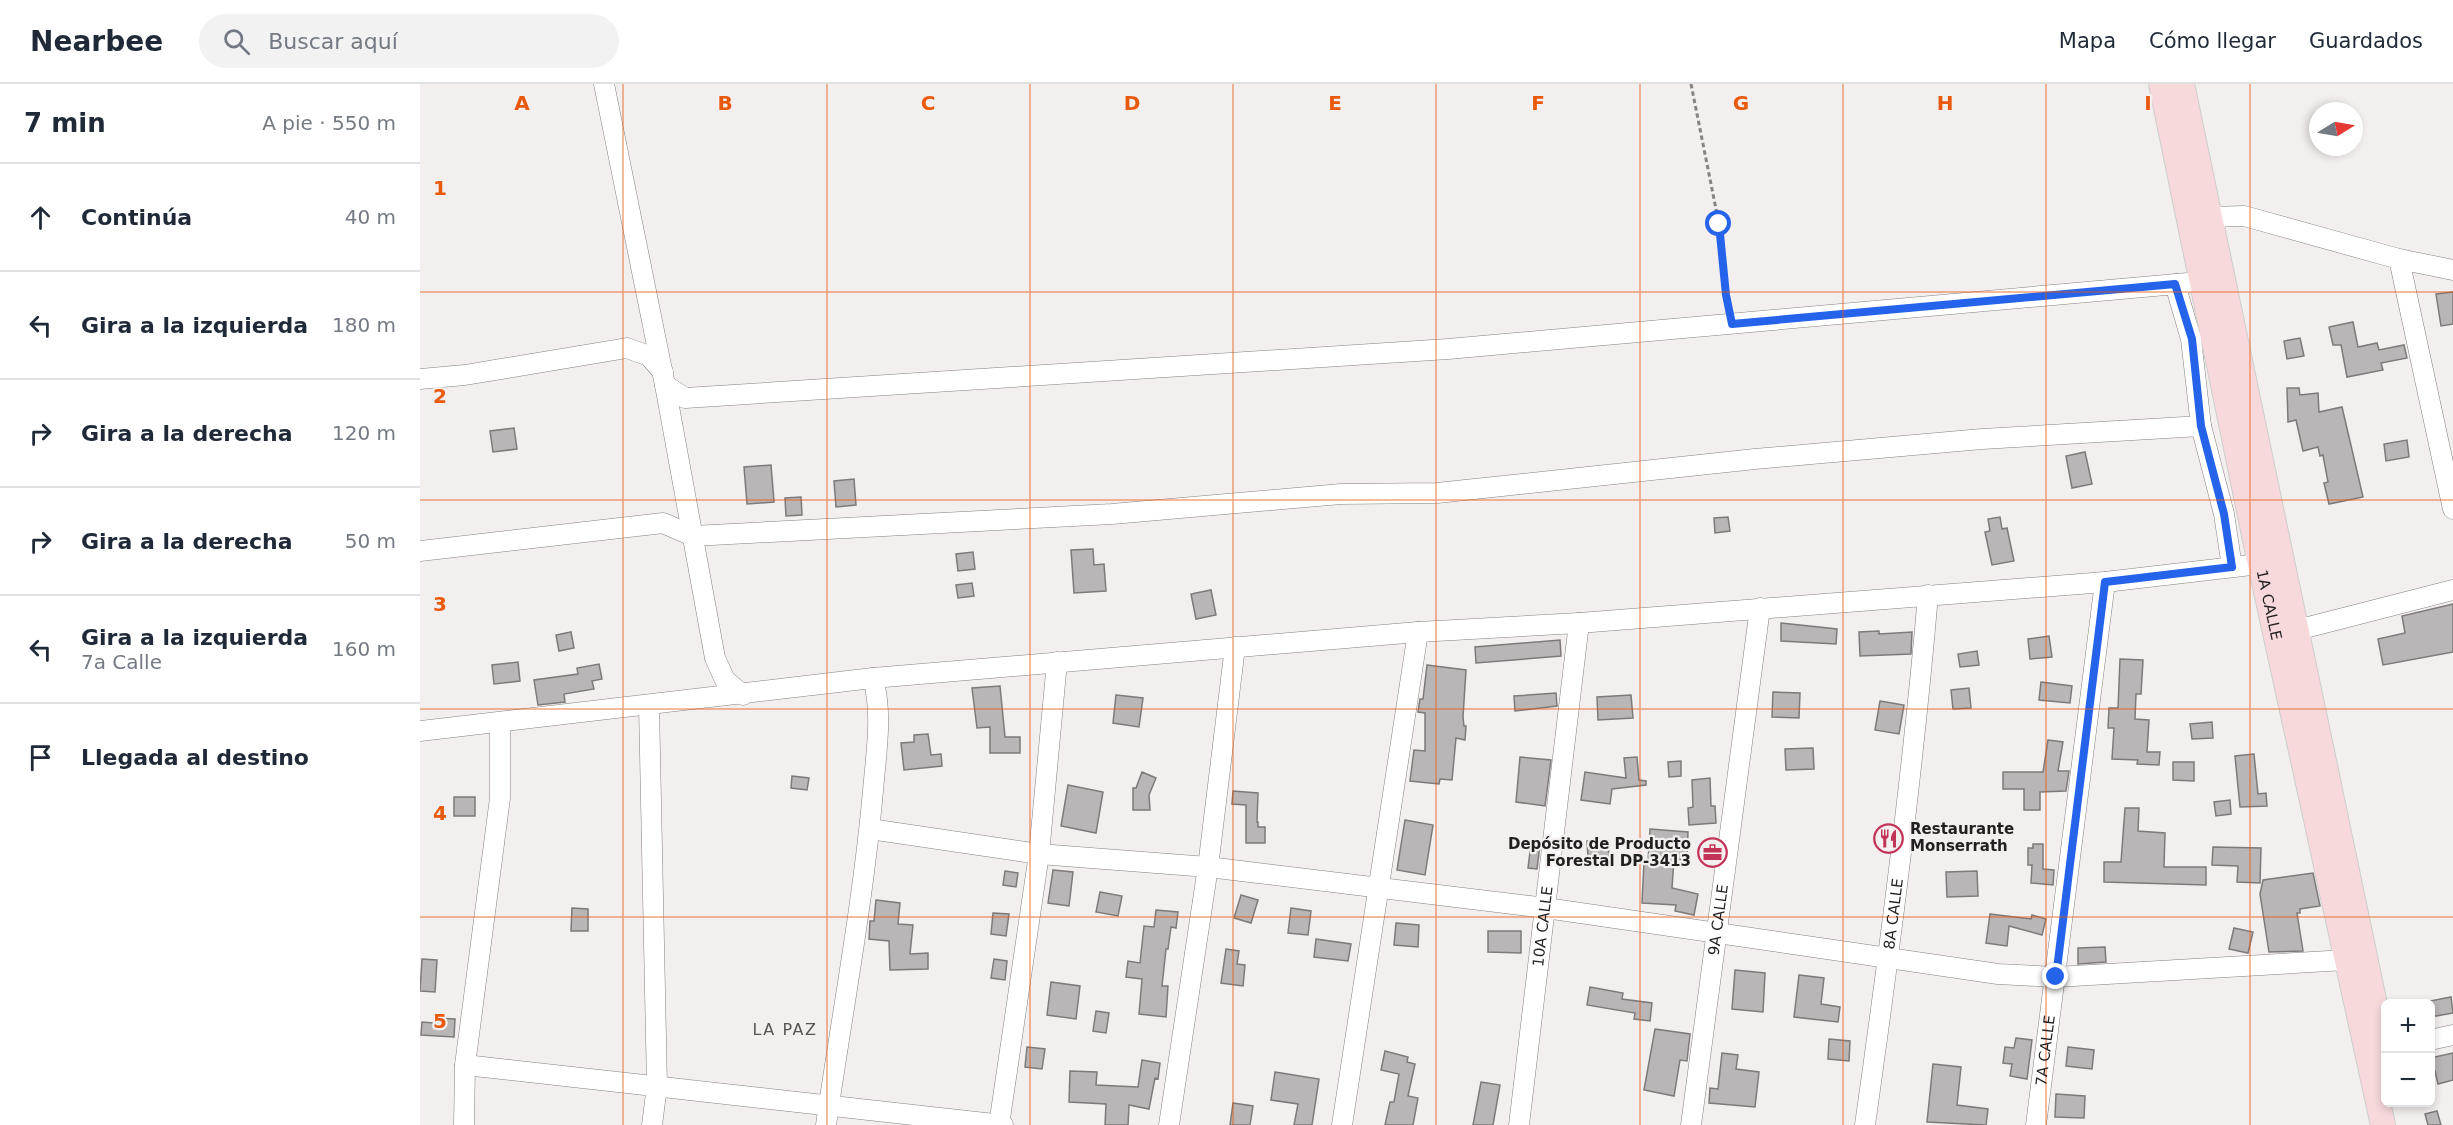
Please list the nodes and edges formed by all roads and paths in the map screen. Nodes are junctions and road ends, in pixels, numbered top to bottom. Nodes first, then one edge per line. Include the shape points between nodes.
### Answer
1 (604, 84) edge
2 (1691, 84) edge
3 (2161, 84) edge
4 (2182, 84) edge
5 (2200, 219) junction
6 (2399, 259) junction
7 (2453, 270) edge
8 (2202, 282) junction
9 (2175, 284) junction
10 (1732, 324) junction
11 (664, 378) junction
12 (420, 379) edge
13 (2201, 426) junction
14 (2453, 509) edge
15 (693, 536) junction
16 (420, 551) edge
17 (2260, 564) junction
18 (2232, 567) junction
19 (2105, 582) junction
20 (2453, 590) edge
21 (1928, 594) junction
22 (1760, 608) junction
23 (1579, 622) junction
24 (2297, 630) junction
25 (1418, 632) junction
26 (1235, 647) junction
27 (1057, 662) junction
28 (873, 678) junction
29 (743, 694) junction
30 (649, 706) junction
31 (500, 723) junction
32 (420, 730) edge
33 (870, 829) junction
34 (1039, 854) junction
35 (1208, 867) junction
36 (1377, 889) junction
37 (1546, 908) junction
38 (1715, 934) junction
39 (1889, 957) junction
40 (2346, 960) junction
41 (2056, 977) junction
42 (2453, 1035) edge
43 (2435, 1039) edge
44 (2381, 1053) edge
45 (465, 1065) junction
46 (657, 1086) junction
47 (829, 1104) junction
48 (2382, 1107) edge
49 (2396, 1107) edge
50 (464, 1125) edge
51 (652, 1125) edge
52 (826, 1125) edge
53 (1000, 1125) edge
54 (1169, 1125) edge
55 (1342, 1125) edge
56 (1519, 1125) edge
57 (1691, 1125) edge
58 (1865, 1125) edge
59 (2036, 1125) edge
60 (2383, 1125) edge
61 (2400, 1125) edge

1 - 11 street
2 - 10 path via 1719,224
3 - 5 main road, 1A CALLE
4 - 5 main road, 1A CALLE
5 - 6 street via 2244,216
5 - 8 main road, 1A CALLE
5 - 24 main road, 1A CALLE
6 - 7 street
6 - 14 street
8 - 9 street
8 - 17 main road, 1A CALLE
9 - 10 street
9 - 13 street via 2192,339
10 - 11 street via 1448,349 685,398
11 - 12 street via 649,356 627,348
11 - 15 street
13 - 15 street via 1971,440 1437,493 1341,494 1112,514
13 - 18 street via 2224,514
15 - 16 street via 663,523
15 - 29 street via 715,658 725,680
17 - 18 street
17 - 40 main road, 1A CALLE
18 - 19 street
19 - 21 street
19 - 41 street, 7A CALLE
20 - 24 street
21 - 22 street
21 - 39 street, 8A CALLE
22 - 23 street
22 - 38 street, 9A CALLE
23 - 25 street
23 - 37 street, 10A CALLE
24 - 44 main road, 1A CALLE
25 - 26 street
25 - 36 street
26 - 27 street
26 - 35 street
27 - 28 street
27 - 34 street
28 - 29 street
28 - 33 street via 879,717
29 - 30 street
30 - 31 street
30 - 46 street
31 - 32 street
31 - 45 street via 500,798
33 - 34 street
33 - 47 street
34 - 35 street
34 - 53 street
35 - 36 street
35 - 54 street
36 - 37 street
36 - 55 street
37 - 38 street
37 - 56 street, 10A CALLE
38 - 39 street
38 - 57 street, 9A CALLE
39 - 41 street via 1998,974
39 - 58 street, 8A CALLE
40 - 41 street
40 - 44 main road, 1A CALLE
41 - 59 street, 7A CALLE
42 - 43 street
45 - 46 street
45 - 50 street
46 - 47 street
46 - 51 street
47 - 52 street
47 - 53 street
48 - 60 main road, 1A CALLE
49 - 61 main road

